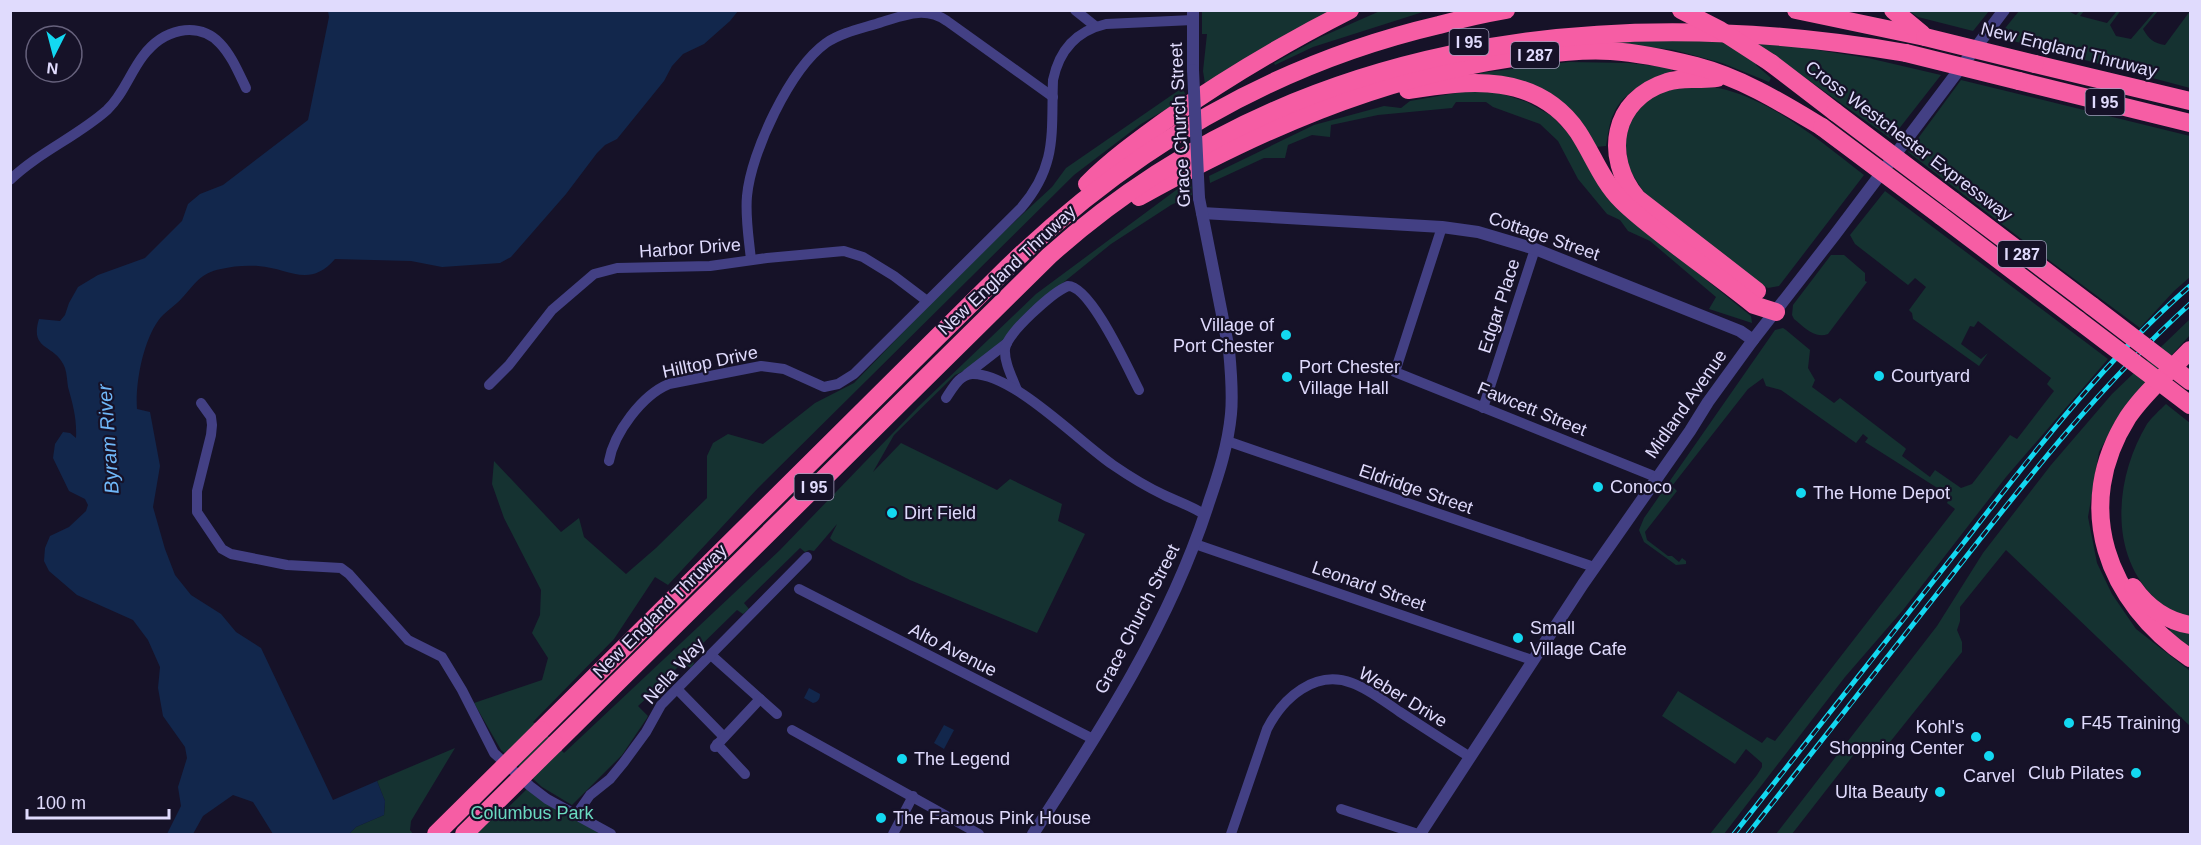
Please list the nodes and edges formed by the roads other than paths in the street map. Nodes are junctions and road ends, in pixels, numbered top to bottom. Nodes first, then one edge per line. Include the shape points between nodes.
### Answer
1 (1075, 10) edge
2 (1350, 10) edge
3 (1453, 10) edge
4 (1506, 10) edge
5 (1681, 10) edge
6 (1796, 10) edge
7 (1893, 10) edge
8 (2004, 10) edge
9 (934, 12) edge
10 (1193, 15) edge
11 (1095, 26) junction
12 (1926, 37) junction
13 (1388, 38) junction
14 (1727, 77) junction
15 (246, 88) dead end
16 (1053, 97) junction
17 (1345, 99) junction
18 (2190, 101) edge
19 (2190, 123) edge
20 (10, 180) edge
21 (1202, 213) junction
22 (1442, 227) junction
23 (1075, 232) junction
24 (1042, 234) junction
25 (1535, 249) junction
26 (751, 260) junction
27 (927, 301) junction
28 (1776, 312) junction
29 (1753, 340) junction
30 (1007, 343) junction
31 (2190, 350) edge
32 (2190, 365) edge
33 (966, 375) junction
34 (2190, 381) edge
35 (489, 386) dead end
36 (1017, 390) junction
37 (1139, 390) dead end
38 (946, 398) dead end
39 (201, 403) dead end
40 (2190, 405) edge
41 (1483, 408) junction
42 (1227, 441) junction
43 (609, 461) dead end
44 (1656, 477) junction
45 (1205, 515) junction
46 (1195, 544) junction
47 (807, 558) dead end
48 (1594, 567) junction
49 (799, 590) dead end
50 (2190, 625) edge
51 (2153, 627) junction
52 (2190, 650) edge
53 (711, 655) junction
54 (2190, 658) edge
55 (1532, 660) junction
56 (677, 689) junction
57 (760, 699) junction
58 (777, 714) dead end
59 (792, 730) dead end
60 (1093, 739) junction
61 (719, 743) junction
62 (1470, 757) junction
63 (746, 774) dead end
64 (913, 796) junction
65 (1341, 809) dead end
66 (576, 815) junction
67 (436, 834) edge
68 (464, 834) edge
69 (611, 834) edge
70 (893, 834) edge
71 (979, 834) edge
72 (1033, 834) edge
73 (1231, 834) edge
74 (1419, 834) edge

1 - 11 street
2 - 24 highway via 1240,71 1138,139 1099,171
3 - 13 highway
4 - 13 highway, New England Thruway / I 95
5 - 34 highway, Cross Westchester Expressway / I 287, bridge via 1771,63
6 - 12 highway, New England Thruway / I 95
7 - 12 highway
8 - 28 street, Midland Avenue
9 - 16 street
9 - 26 street via 908,14 837,37 819,50 798,75 772,121 751,176 747,207
10 - 11 street
10 - 21 street, Grace Church Street, bridge
11 - 16 street via 1074,39 1060,57
12 - 18 highway, New England Thruway / I 95, bridge
13 - 24 highway, New England Thruway / I 95 via 1291,73 1199,120 1106,181
14 - 17 highway, I 287 via 1661,58 1576,51 1447,69
14 - 28 highway via 1673,80 1645,92 1629,108 1619,129 1617,160 1637,198 1766,298
14 - 40 highway, I 287, bridge via 1775,98 1822,128
15 - 20 street via 228,54 210,34 192,29 171,33 142,57 108,109
16 - 27 street via 1051,152 1034,192
17 - 23 highway, I 287 via 1208,160
17 - 28 highway via 1473,81 1526,92 1568,120 1610,187 1636,214 1754,304
19 - 23 highway, New England Thruway / I 95, bridge via 1838,39 1759,28 1682,24 1588,26 1528,32 1428,52 1363,71 1288,100 1185,154
21 - 22 street, Cottage Street
21 - 42 street, Grace Church Street via 1232,375
22 - 25 street, Cottage Street via 1487,234
22 - 41 street, Fawcett Street via 1395,372
23 - 68 highway, New England Thruway / I 95, bridge
24 - 67 highway, New England Thruway / I 95, bridge
25 - 29 street, Cottage Street via 1740,331
25 - 41 street, Edgar Place
26 - 27 street, Harbor Drive via 834,251 855,253
26 - 35 street, Harbor Drive via 710,266 617,268 594,274 544,319
27 - 43 street, Hilltop Drive via 854,374 832,387 817,385 774,366 662,387 638,408 617,435
28 - 29 street, Midland Avenue
29 - 44 street, Midland Avenue
30 - 33 street
30 - 36 street via 1006,360
30 - 37 street via 1036,310 1063,288 1074,286 1091,303
31 - 51 highway via 2130,415 2113,446 2103,480 2100,516 2106,550 2130,602
32 - 50 highway via 2145,412 2128,438 2115,472 2111,508 2117,551 2135,590 2153,609
33 - 36 street via 995,378
33 - 38 street
36 - 45 street via 1113,465
39 - 66 street via 212,425 197,490 197,512 222,549 287,565 341,568 349,574 408,640 442,657 494,753 530,786
41 - 44 street, Fawcett Street
42 - 45 street, Grace Church Street
42 - 48 street, Eldridge Street
44 - 48 street, Midland Avenue
45 - 46 street, Grace Church Street
46 - 55 street, Leonard Street
46 - 60 street, Grace Church Street via 1147,646
47 - 53 street, Nella Way
48 - 55 street, Midland Avenue
49 - 60 street, Alto Avenue
51 - 52 highway
51 - 54 highway
53 - 56 street, Nella Way
53 - 57 street
55 - 62 street, Midland Avenue
56 - 61 street
56 - 66 street, Nella Way via 661,705 624,762 590,795
57 - 58 street
57 - 61 street
59 - 64 street
60 - 72 street, Grace Church Street
61 - 63 street
62 - 73 street, Weber Drive via 1362,688 1342,680 1319,681 1290,696 1274,716
62 - 74 street, Midland Avenue
64 - 70 street
64 - 71 street
65 - 74 street
66 - 69 street

